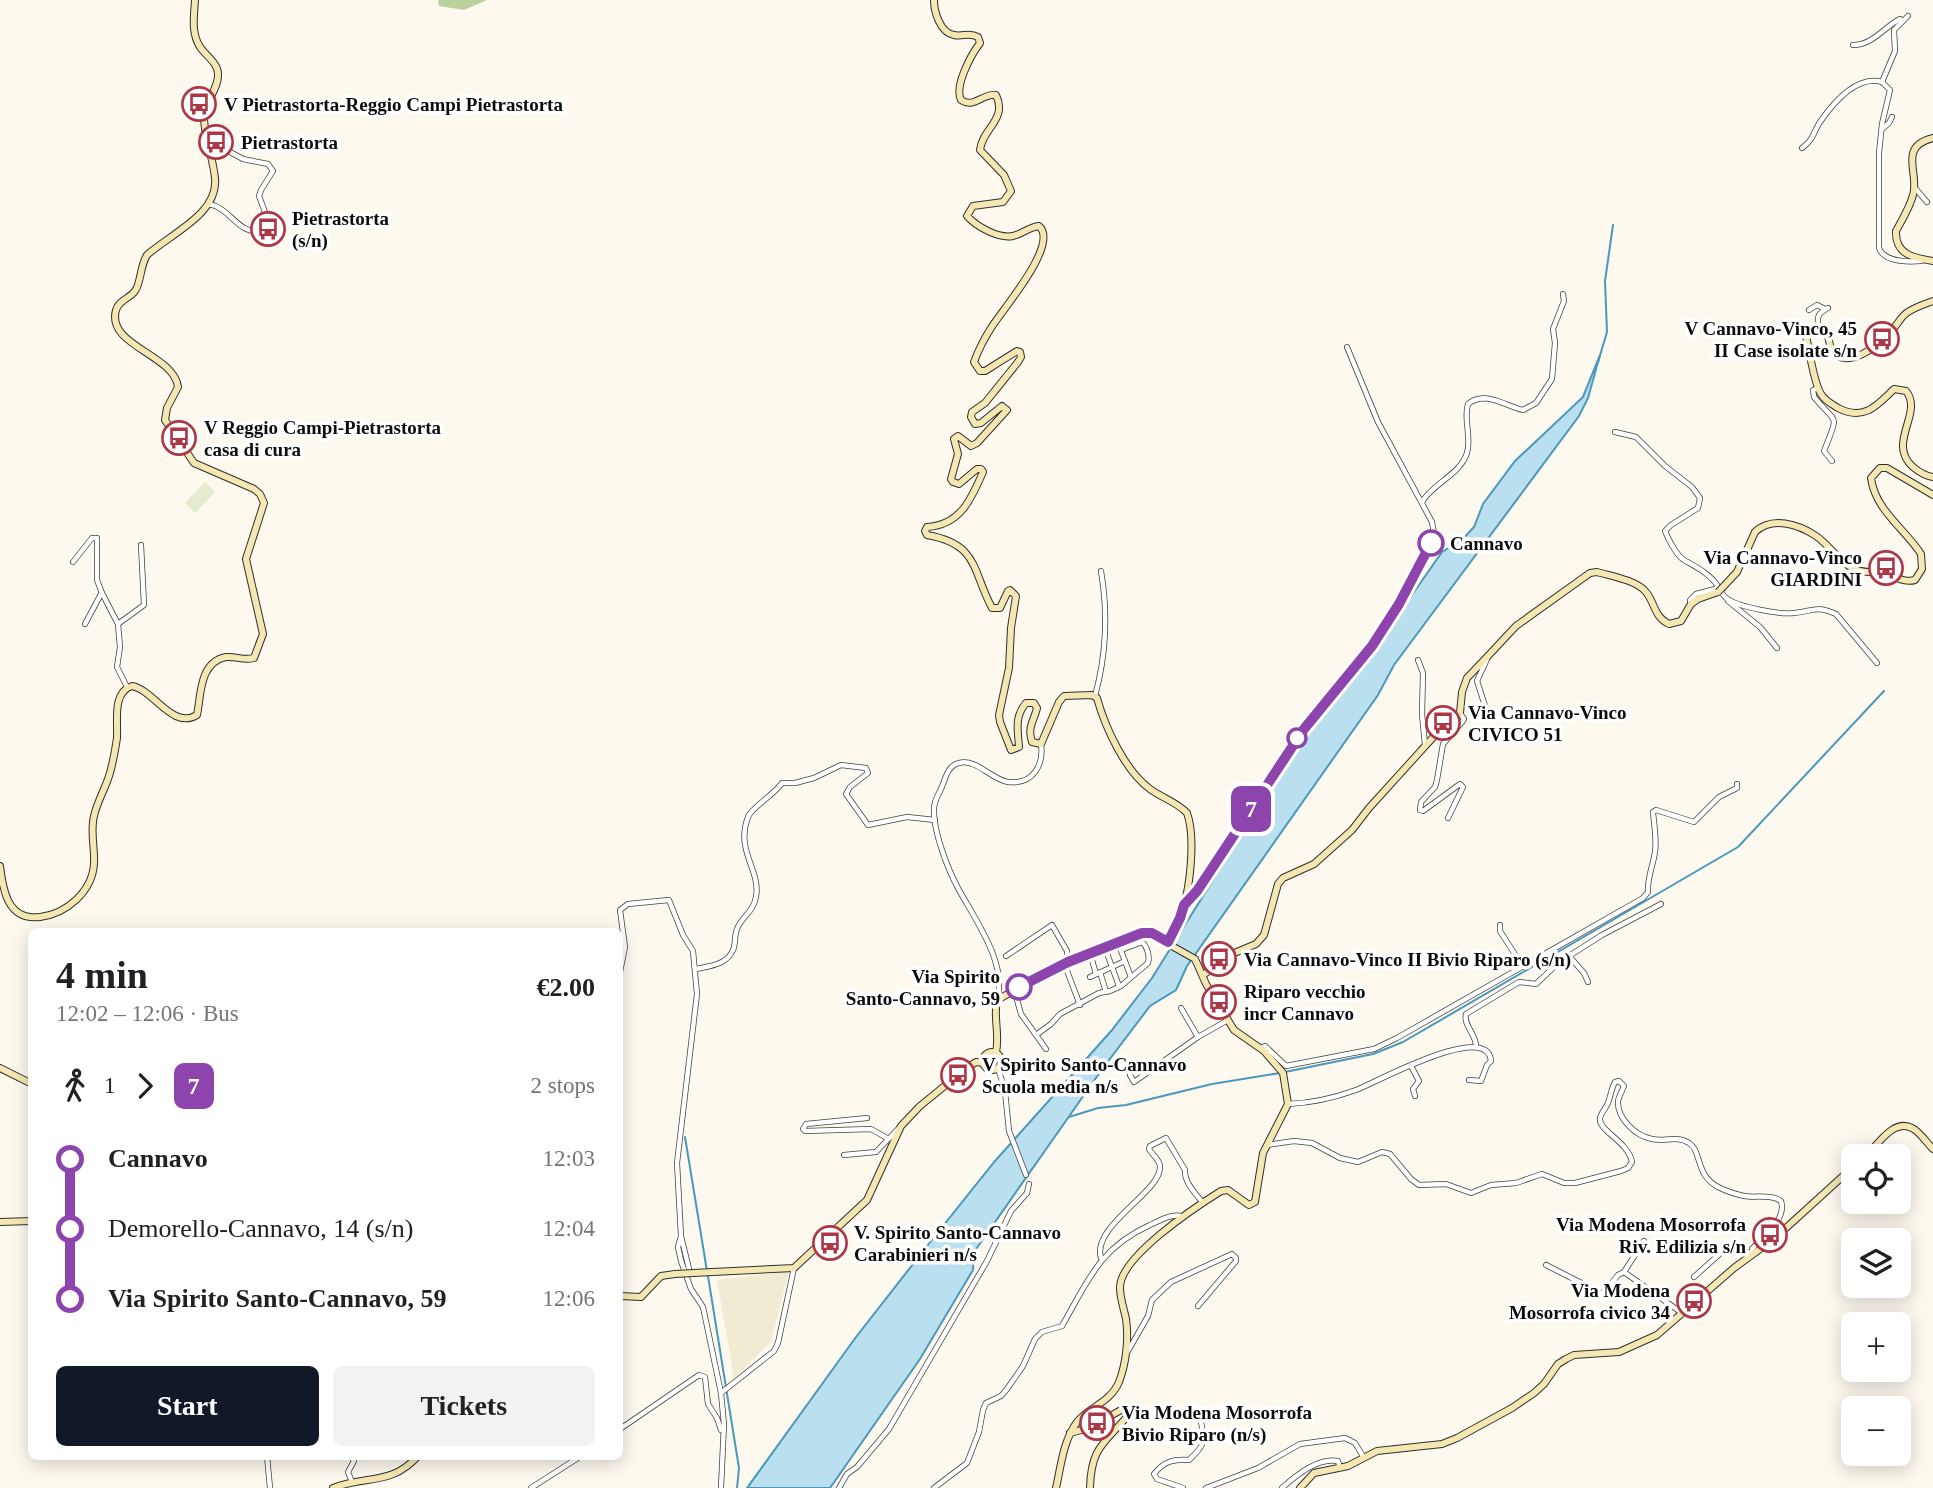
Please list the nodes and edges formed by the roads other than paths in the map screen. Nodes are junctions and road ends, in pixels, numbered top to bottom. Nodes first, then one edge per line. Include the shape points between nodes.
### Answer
1 (195, 0) edge
2 (934, 0) edge
3 (1853, 45) dead end
4 (1882, 82) junction
5 (1892, 117) dead end
6 (1882, 130) junction
7 (1933, 138) edge
8 (209, 145) junction
9 (1802, 148) dead end
10 (1914, 187) junction
11 (1927, 202) dead end
12 (209, 204) junction
13 (1932, 261) edge
14 (1563, 294) dead end
15 (1933, 301) edge
16 (1809, 310) dead end
17 (1818, 325) junction
18 (1347, 347) dead end
19 (1819, 387) junction
20 (1615, 432) dead end
21 (1832, 461) dead end
22 (1933, 477) edge
23 (1933, 495) edge
24 (1422, 503) junction
25 (141, 545) dead end
26 (73, 562) dead end
27 (1101, 571) dead end
28 (1720, 589) junction
29 (102, 593) junction
30 (1728, 600) junction
31 (85, 624) dead end
32 (118, 624) junction
33 (1777, 648) dead end
34 (1487, 657) junction
35 (1419, 660) dead end
36 (1877, 663) dead end
37 (127, 687) junction
38 (1095, 696) junction
39 (1486, 709) dead end
40 (1460, 713) junction
41 (1041, 744) junction
42 (1425, 746) junction
43 (1737, 784) dead end
44 (1448, 818) dead end
45 (935, 820) junction
46 (0, 866) edge
47 (1661, 904) dead end
48 (1184, 905) junction
49 (1500, 925) dead end
50 (622, 928) edge
51 (623, 932) edge
52 (1169, 943) junction
53 (1120, 946) junction
54 (1105, 948) junction
55 (1090, 953) junction
56 (1006, 956) dead end
57 (1569, 956) junction
58 (623, 957) edge
59 (1125, 961) junction
60 (1066, 962) junction
61 (1112, 966) junction
62 (1523, 967) junction
63 (696, 969) junction
64 (1098, 973) junction
65 (1203, 975) junction
66 (1090, 977) dead end
67 (1131, 977) junction
68 (1588, 982) dead end
69 (1119, 987) junction
70 (1014, 989) junction
71 (1106, 992) junction
72 (997, 1000) junction
73 (1080, 1005) junction
74 (1181, 1008) dead end
75 (1227, 1020) junction
76 (1036, 1035) junction
77 (1198, 1037) junction
78 (1476, 1046) junction
79 (1046, 1049) dead end
80 (1262, 1049) junction
81 (996, 1052) junction
82 (983, 1063) junction
83 (1411, 1066) junction
84 (0, 1068) edge
85 (998, 1068) junction
86 (1130, 1075) dead end
87 (1469, 1080) dead end
88 (28, 1082) edge
89 (1415, 1096) dead end
90 (1287, 1104) junction
91 (867, 1118) dead end
92 (901, 1126) junction
93 (887, 1138) junction
94 (1877, 1144) edge
95 (1266, 1145) junction
96 (1933, 1149) edge
97 (844, 1155) dead end
98 (1026, 1175) dead end
99 (1841, 1177) edge
100 (1029, 1184) dead end
101 (1203, 1203) junction
102 (1181, 1216) junction
103 (28, 1221) edge
104 (0, 1222) edge
105 (681, 1236) junction
106 (1644, 1241) dead end
107 (1753, 1254) junction
108 (1101, 1258) junction
109 (1546, 1265) dead end
110 (794, 1268) junction
111 (1624, 1272) junction
112 (690, 1273) junction
113 (1694, 1278) dead end
114 (623, 1296) edge
115 (1198, 1306) dead end
116 (1682, 1312) junction
117 (1125, 1354) junction
118 (722, 1392) junction
119 (1201, 1422) dead end
120 (623, 1427) edge
121 (723, 1433) junction
122 (1070, 1433) junction
123 (1364, 1458) junction
124 (267, 1460) edge
125 (353, 1460) edge
126 (413, 1460) edge
127 (575, 1460) edge
128 (1340, 1468) junction
129 (352, 1483) junction
130 (270, 1488) edge
131 (333, 1488) edge
132 (531, 1488) edge
133 (720, 1488) edge
134 (839, 1488) edge
135 (934, 1488) edge
136 (1056, 1488) edge
137 (1090, 1488) edge
138 (1183, 1488) edge
139 (1206, 1488) edge
140 (1282, 1488) edge
141 (1300, 1488) edge

1 - 8 street via 195,37 218,74 205,110
2 - 41 street via 937,19 948,33 972,34 980,43 971,55 958,96 966,104 996,95 1000,107 980,150 1004,175 1011,191 1003,202 973,206 967,216 1004,237 1039,226 1045,235 1038,257 990,329 974,362 985,371 1017,351 1021,358 971,417 975,424 981,423 1002,406 1007,410 977,443 971,446 958,436 954,439 958,454 953,482 959,484 977,469 983,472 971,499 954,519 925,531 950,540 967,555 992,608 1000,608 1010,590 1016,596 999,722 1014,750 1019,744 1016,726 1022,708 1034,703 1037,708 1030,735 1032,742
3 - 4 street via 1880,35 1908,16 1894,30 1895,51
4 - 6 street via 1890,90
4 - 9 street via 1867,80 1850,89 1820,122 1814,139
5 - 6 street
6 - 13 street via 1881,253 1887,258
7 - 10 street via 1911,157
8 - 12 street via 215,188
8 - 12 street via 268,164 273,171 259,196 269,223 263,231 244,229 221,208
10 - 11 street
10 - 13 street via 1896,231 1897,246 1915,259
12 - 37 street via 148,255 135,291 119,304 115,320 122,335 175,376 178,387 165,420 194,463 242,482 262,499 264,510 246,559 263,634 254,657 225,657 212,666 200,688 193,718 179,718 139,687
14 - 24 street via 1553,329 1552,379 1536,403 1523,410 1490,399 1472,401 1466,410 1470,435 1465,457
15 - 17 street via 1908,312 1880,341 1851,359 1834,353 1829,334
16 - 17 street via 1817,305 1826,308 1817,317
17 - 19 street via 1806,336
18 - 24 street via 1372,410
19 - 21 street via 1813,390 1814,397 1834,416 1824,451
19 - 22 street via 1829,403 1857,415 1894,389 1906,391 1911,402 1903,453 1916,469
20 - 28 street via 1636,437 1696,491 1698,508 1665,531 1681,558 1693,563
23 - 28 street via 1887,468 1880,468 1871,478 1879,501 1922,554 1922,569 1915,580 1861,572 1815,535 1777,523 1755,532 1737,572
24 - 48 street via 1434,534 1399,604 1372,646 1304,729
25 - 32 street via 144,606
26 - 29 street via 92,538 97,538 96,570
27 - 38 street via 1106,618
28 - 30 street
28 - 34 street via 1691,604 1681,621 1669,624 1656,614 1639,586 1590,573 1516,625
29 - 31 street
29 - 32 street
30 - 33 street
30 - 36 street via 1792,614 1814,607 1828,610
32 - 37 street via 117,667
34 - 39 street via 1477,681
34 - 40 street via 1467,678
35 - 42 street
37 - 46 street via 119,700 109,775 94,814 94,867 82,893 63,910 26,917 5,897
38 - 41 street via 1064,696
38 - 48 street via 1104,722 1134,772 1151,790 1187,813 1191,836
40 - 42 street
40 - 44 street via 1464,719 1443,744 1435,787 1421,802 1420,810 1460,785 1460,796
41 - 45 street via 1040,766 1034,774 1018,780 1007,782 969,764 955,765 936,799
42 - 65 street via 1352,830 1314,864 1283,877 1264,935 1256,944
43 - 62 street via 1694,822 1653,812 1656,842 1648,892 1643,898
45 - 63 street via 906,817 868,825 846,791 868,773 866,768 841,765 814,778 782,783 747,818 743,841 757,894 751,913 737,929 733,951 722,962
45 - 72 street via 958,888 991,946 1000,990
47 - 57 street
48 - 52 street
49 - 62 street
50 - 63 street via 620,910 628,904 671,902
51 - 58 street
52 - 53 street via 1147,932
52 - 65 street via 1195,959
53 - 54 street
53 - 59 street
53 - 67 street via 1145,945 1148,963
54 - 55 street
54 - 61 street
55 - 60 street
55 - 64 street
56 - 60 street via 1052,925 1067,951
57 - 68 street
57 - 78 street via 1536,984 1519,982 1466,1014
59 - 61 street
59 - 67 street
60 - 70 street
60 - 73 street
61 - 64 street
61 - 69 street
62 - 80 street via 1374,1049 1286,1066 1265,1046
63 - 105 street via 697,995 677,1163
64 - 66 street
64 - 71 street
65 - 75 street
67 - 69 street
69 - 71 street
70 - 72 street
70 - 76 street via 1021,1014
71 - 73 street
72 - 81 street
73 - 76 street via 1060,1014
74 - 77 street
75 - 77 street
75 - 80 street via 1234,1031
76 - 79 street
77 - 86 street via 1134,1082
78 - 83 street via 1447,1051
78 - 87 street via 1486,1050 1491,1061 1481,1081
80 - 90 street via 1283,1073
81 - 82 street via 988,1052
81 - 85 street via 1002,1062
82 - 85 street via 989,1069
82 - 92 street via 968,1067
83 - 89 street via 1419,1080 1413,1089
83 - 90 street via 1345,1093
84 - 88 street
85 - 98 street via 1009,1132
90 - 95 street
91 - 93 street via 806,1124 803,1129 871,1129
92 - 93 street
92 - 110 street via 867,1200
93 - 97 street via 876,1152
94 - 96 street via 1901,1126 1912,1127
95 - 101 street via 1255,1202 1249,1205 1228,1190
95 - 107 street via 1312,1143 1358,1162 1382,1152 1390,1154 1419,1185 1446,1184 1471,1193 1542,1174 1575,1183 1621,1171 1632,1162 1627,1149 1603,1129 1600,1118 1619,1081 1624,1086 1618,1100 1620,1114 1635,1131 1654,1140 1688,1141 1702,1172 1717,1186 1735,1194 1781,1201 1781,1216 1752,1249
99 - 107 street
100 - 134 street via 889,1429
101 - 102 street
101 - 108 street via 1189,1186 1166,1138 1158,1141 1149,1149 1161,1170 1104,1239
102 - 108 street via 1141,1229
102 - 117 street via 1121,1279
103 - 104 street
105 - 112 street
105 - 118 street via 681,1261 703,1307
106 - 111 street
107 - 113 street via 1724,1250
107 - 116 street
108 - 135 street via 1062,1326 1035,1339 1007,1389 986,1404 967,1463
109 - 111 street via 1600,1294
110 - 112 street, bridge
110 - 118 street via 778,1343
111 - 116 street
112 - 114 street, bridge via 661,1276 641,1297
115 - 117 street via 1236,1261 1232,1254 1171,1282 1152,1300 1148,1316
116 - 123 street via 1638,1345 1566,1359 1534,1393 1457,1438 1442,1444 1377,1451
117 - 122 street via 1113,1394 1082,1417
118 - 121 street
119 - 138 street via 1205,1441 1201,1449 1189,1460 1168,1461 1154,1474
120 - 121 street via 702,1375 708,1404
121 - 133 street
122 - 136 street
122 - 137 street via 1129,1410 1098,1448
123 - 128 street
123 - 139 street via 1355,1443 1345,1438 1300,1444 1258,1468
124 - 130 street
125 - 129 street via 348,1472
126 - 129 street via 394,1475
127 - 132 street
128 - 140 street via 1338,1461 1321,1463
128 - 141 street via 1314,1473
129 - 131 street

